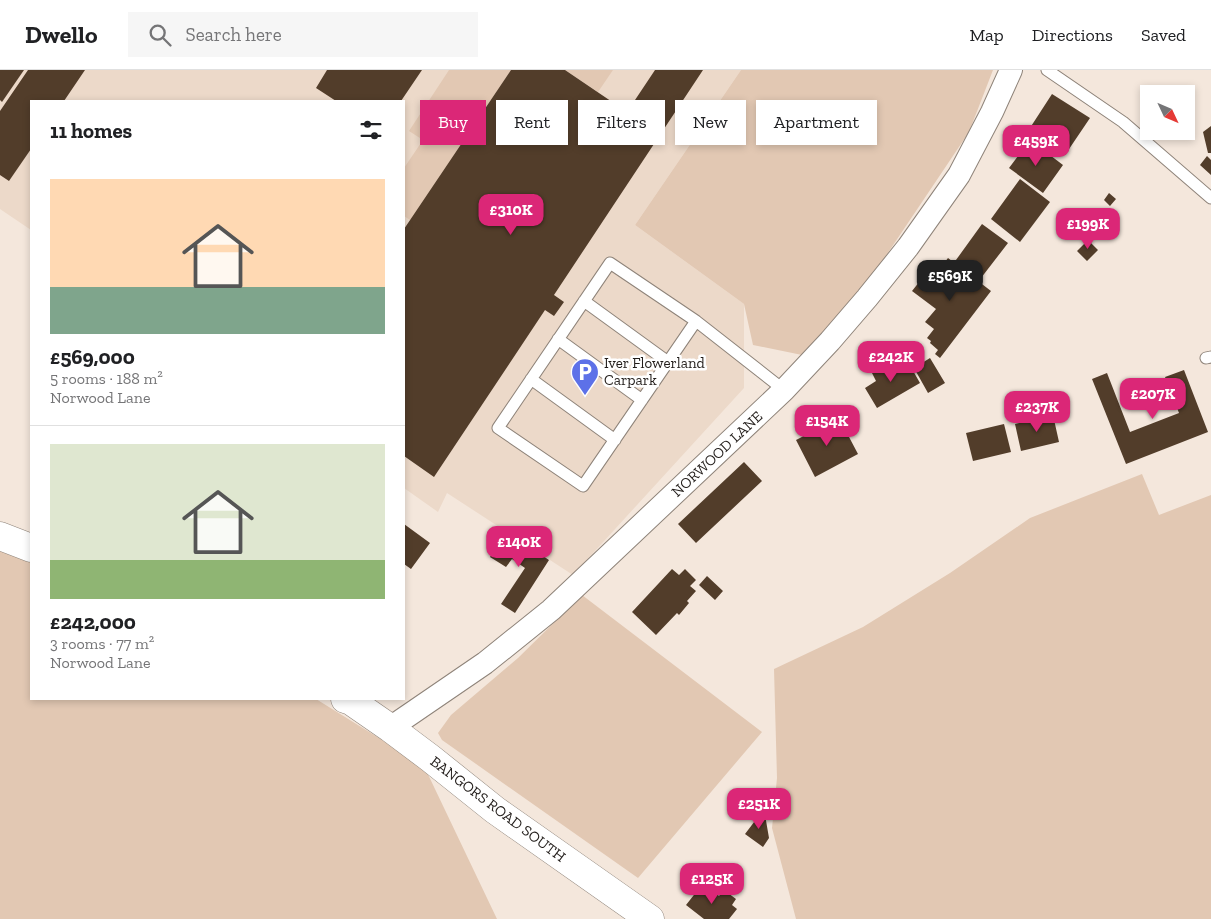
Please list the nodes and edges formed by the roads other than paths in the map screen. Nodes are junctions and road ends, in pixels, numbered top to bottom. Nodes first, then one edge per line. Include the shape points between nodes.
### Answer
1 (1012, 70) edge
2 (1047, 70) edge
3 (1211, 198) edge
4 (584, 301) junction
5 (696, 322) junction
6 (558, 339) junction
7 (668, 362) junction
8 (531, 379) junction
9 (784, 390) junction
10 (642, 400) junction
11 (615, 440) junction
12 (0, 536) edge
13 (30, 548) edge
14 (347, 700) edge
15 (390, 728) junction
16 (650, 919) edge

1 - 9 street, NORWOOD LANE via 959,175 908,248
2 - 3 lane via 1123,122
4 - 5 lane via 610,263
4 - 6 lane
4 - 7 lane
5 - 7 lane
5 - 9 lane
6 - 8 lane
6 - 10 lane
7 - 10 lane
8 - 11 lane
8 - 11 lane via 498,428 583,486
9 - 15 street, NORWOOD LANE via 551,610 485,663
10 - 11 lane
12 - 13 street
14 - 15 street, BANGORS ROAD SOUTH
15 - 16 street, BANGORS ROAD SOUTH via 495,810

